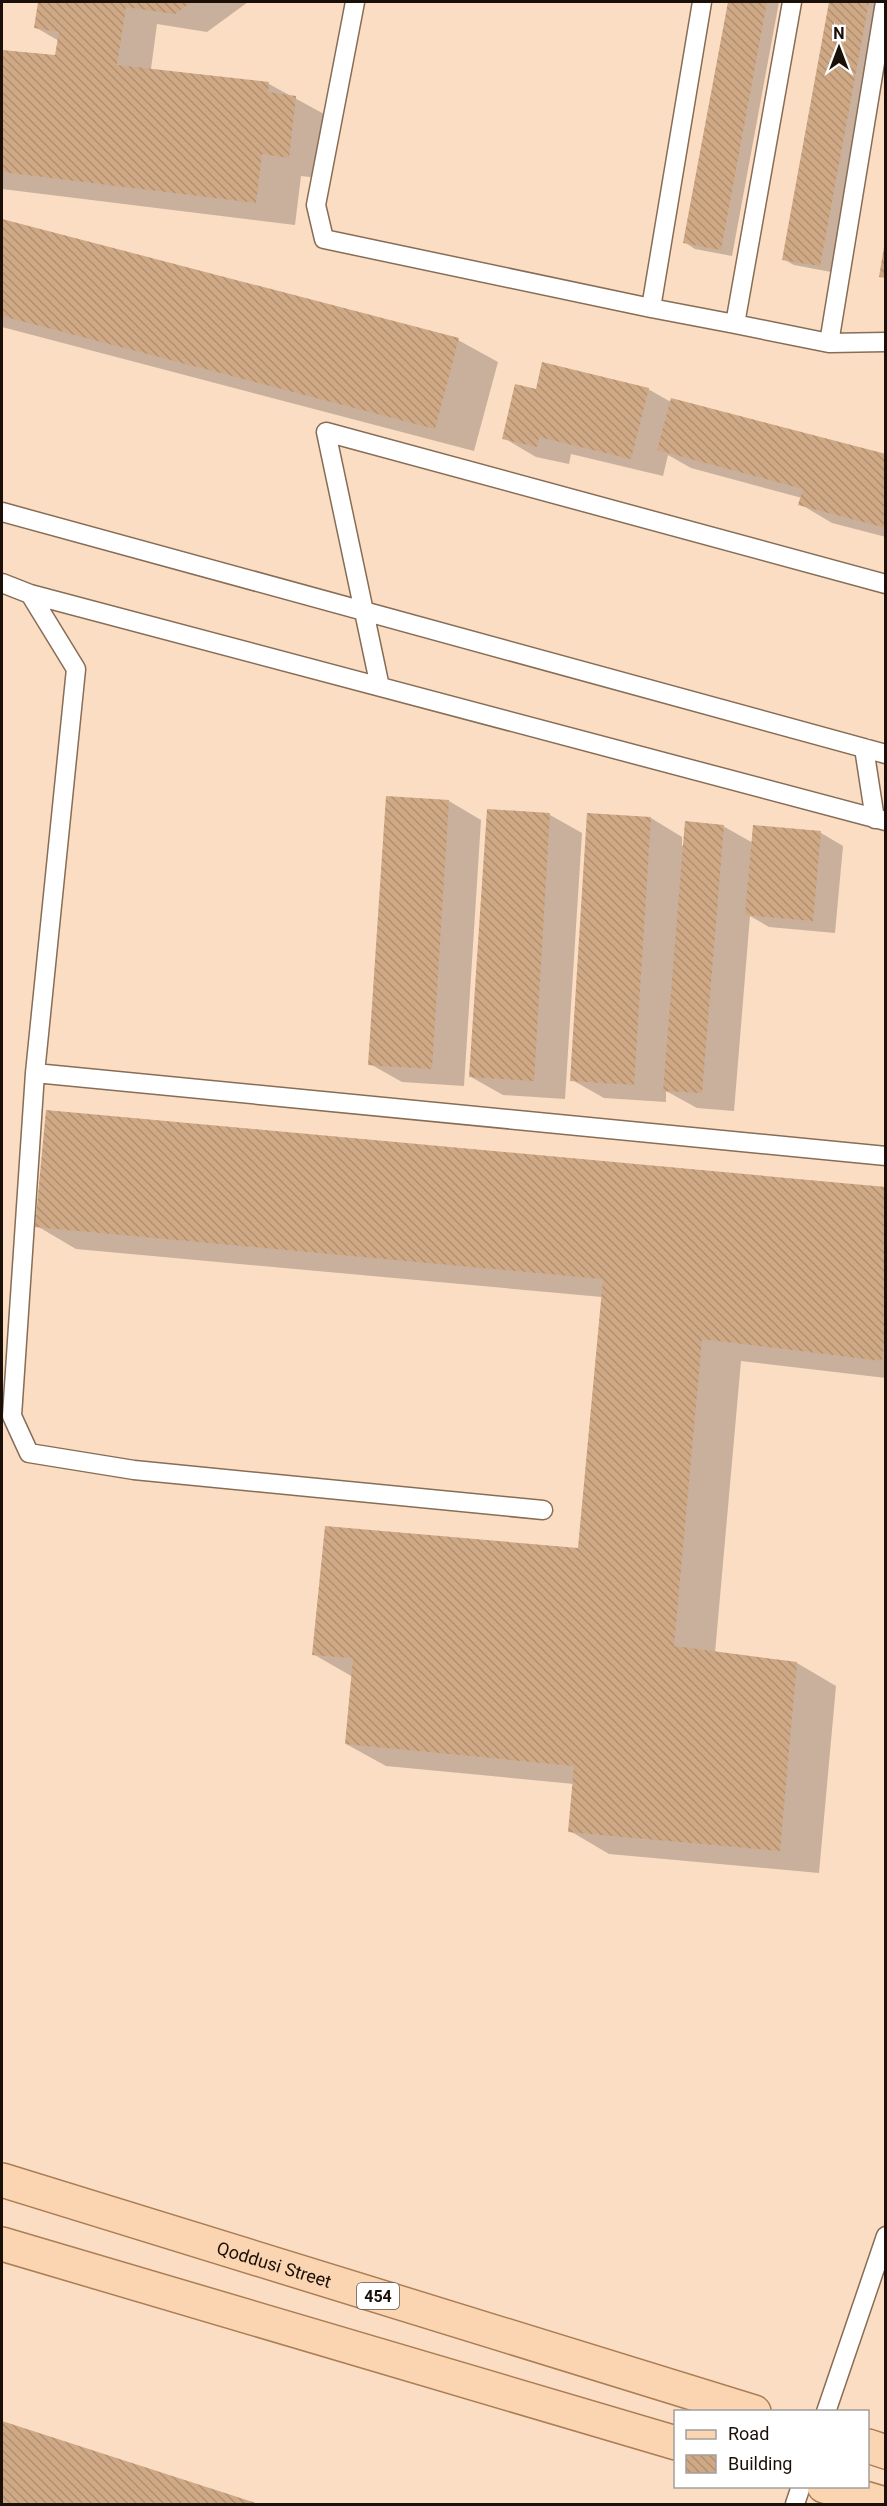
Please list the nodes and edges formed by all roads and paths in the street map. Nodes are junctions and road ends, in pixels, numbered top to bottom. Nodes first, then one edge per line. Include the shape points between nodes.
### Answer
1 (355, 2) edge
2 (702, 2) edge
3 (792, 2) edge
4 (885, 2) edge
5 (651, 308) junction
6 (735, 324) junction
7 (885, 342) edge
8 (829, 343) junction
9 (2, 512) edge
10 (2, 583) edge
11 (885, 584) edge
12 (30, 594) junction
13 (364, 610) junction
14 (380, 687) junction
15 (864, 748) junction
16 (885, 754) edge
17 (880, 820) edge
18 (35, 1073) junction
19 (885, 1156) edge
20 (9, 1350) edge
21 (543, 1510) dead end
22 (2, 2180) edge
23 (885, 2236) edge
24 (2, 2244) edge
25 (748, 2410) edge
26 (827, 2410) edge
27 (674, 2443) edge
28 (869, 2447) edge
29 (885, 2452) edge
30 (801, 2488) edge
31 (827, 2488) edge
32 (795, 2505) edge
33 (885, 2505) edge

1 - 5 lane via 316,205 324,239
2 - 5 lane
3 - 6 lane
4 - 8 lane
5 - 6 lane
6 - 8 lane
7 - 8 lane
9 - 13 lane
10 - 12 lane
11 - 13 lane via 326,432
12 - 14 lane
12 - 18 lane via 76,669
13 - 14 lane
13 - 15 lane
14 - 17 lane
15 - 16 lane
15 - 17 lane
18 - 19 lane
18 - 20 lane
20 - 21 lane via 12,1416 29,1453 134,1470
22 - 25 main road, Qoddusi Street / 454
23 - 26 lane
24 - 27 main road
28 - 29 main road
30 - 32 lane
31 - 33 main road

